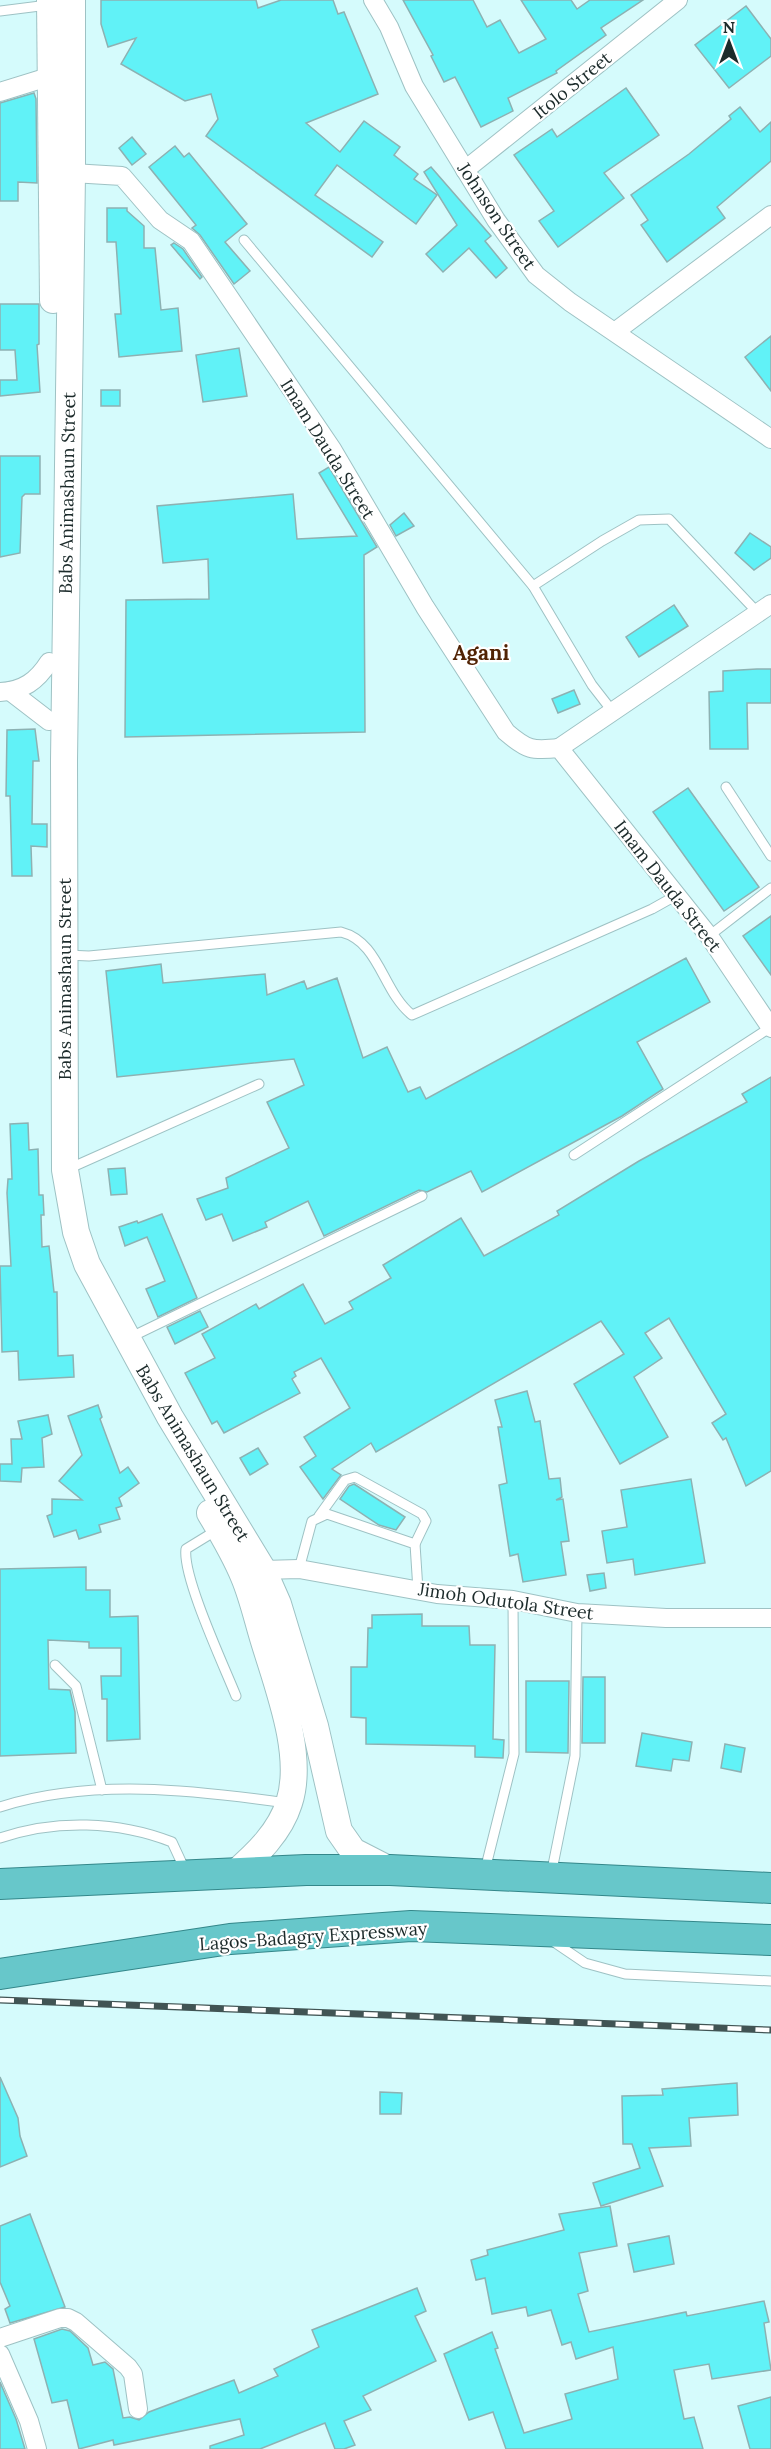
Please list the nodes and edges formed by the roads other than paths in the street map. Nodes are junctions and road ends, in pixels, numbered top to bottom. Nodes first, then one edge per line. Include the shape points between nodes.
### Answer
1 (373, 0) edge
2 (58, 2) edge
3 (673, 2) edge
4 (0, 11) edge
5 (62, 73) junction
6 (0, 92) edge
7 (465, 170) junction
8 (72, 173) junction
9 (771, 215) edge
10 (244, 240) dead end
11 (616, 331) junction
12 (771, 439) edge
13 (533, 586) junction
14 (765, 608) edge
15 (49, 662) junction
16 (5, 691) edge
17 (614, 712) junction
18 (49, 721) junction
19 (559, 748) junction
20 (726, 788) dead end
21 (771, 856) edge
22 (771, 888) edge
23 (677, 895) junction
24 (709, 936) junction
25 (64, 955) junction
26 (56, 993) junction
27 (771, 1028) edge
28 (259, 1083) dead end
29 (574, 1155) dead end
30 (65, 1170) junction
31 (422, 1196) dead end
32 (127, 1339) junction
33 (319, 1517) junction
34 (220, 1529) junction
35 (415, 1544) junction
36 (299, 1569) junction
37 (254, 1574) junction
38 (418, 1590) junction
39 (513, 1600) junction
40 (577, 1613) junction
41 (771, 1618) edge
42 (55, 1665) dead end
43 (236, 1696) dead end
44 (102, 1790) junction
45 (289, 1803) junction
46 (0, 1807) edge
47 (0, 1838) edge
48 (390, 1870) junction
49 (234, 1874) junction
50 (484, 1874) junction
51 (188, 1875) junction
52 (550, 1878) junction
53 (0, 1884) edge
54 (771, 1888) edge
55 (536, 1930) junction
56 (771, 1941) edge
57 (0, 1974) edge
58 (771, 1981) edge
59 (0, 2338) edge
60 (0, 2354) edge
61 (138, 2409) dead end
62 (37, 2449) edge

1 - 7 street, Johnson Street via 414,86
2 - 4 lane
2 - 5 main road, Babs Animashaun Street
3 - 7 street, Itolo Street
5 - 6 street
5 - 8 main road, Babs Animashaun Street
5 - 15 main road, Babs Animashaun Street
7 - 11 street, Johnson Street via 536,275
8 - 19 street, Imam Dauda Street via 122,176 160,219 191,242 332,449 425,607 506,732 535,751
8 - 25 main road, Babs Animashaun Street
9 - 11 street
10 - 13 lane
11 - 12 street, Johnson Street
13 - 14 lane via 639,520 669,519
13 - 17 lane via 592,685
14 - 17 street
15 - 16 street via 36,680
15 - 18 main road, Babs Animashaun Street
16 - 18 street
17 - 19 street
18 - 26 main road, Babs Animashaun Street
19 - 23 street, Imam Dauda Street
20 - 21 lane
22 - 24 lane
23 - 24 street, Imam Dauda Street
23 - 25 lane via 412,1015 401,1006 366,945 356,936 341,932 89,956
24 - 27 street, Imam Dauda Street
25 - 26 main road, Babs Animashaun Street
26 - 30 main road, Babs Animashaun Street
26 - 34 main road, Babs Animashaun Street via 51,1160 61,1236 112,1345
27 - 29 lane
28 - 30 lane
30 - 32 main road, Babs Animashaun Street via 76,1232 87,1263
31 - 32 lane
32 - 37 main road, Babs Animashaun Street
33 - 35 lane via 327,1514
33 - 35 lane via 345,1480 356,1477 422,1514 426,1521
33 - 36 lane via 312,1521
34 - 37 main road, Babs Animashaun Street
34 - 43 lane via 193,1543 185,1556
35 - 38 lane
36 - 37 street, Jimoh Odutola Street
36 - 38 street, Jimoh Odutola Street
37 - 45 main road, Babs Animashaun Street via 288,1731 294,1779
37 - 48 main road, Babs Animashaun Street via 278,1604 315,1725 339,1831 353,1851
38 - 39 street, Jimoh Odutola Street
39 - 40 street, Jimoh Odutola Street
39 - 50 lane via 514,1754
40 - 41 street, Jimoh Odutola Street
40 - 52 lane via 575,1756
42 - 44 lane via 76,1686
44 - 45 lane via 204,1793
44 - 46 lane via 50,1793
45 - 49 main road, Babs Animashaun Street via 259,1852
47 - 51 lane via 48,1826 77,1825 104,1825 148,1833 172,1842
48 - 49 highway
48 - 50 highway
49 - 51 highway
50 - 52 highway
51 - 53 highway
52 - 54 highway
55 - 56 highway, Lagos-Badagry Expressway
55 - 57 highway, Lagos-Badagry Expressway via 411,1926 306,1932 230,1939
55 - 58 lane via 585,1963 625,1974
59 - 61 street via 60,2318 76,2322 129,2367
60 - 62 street via 30,2421

